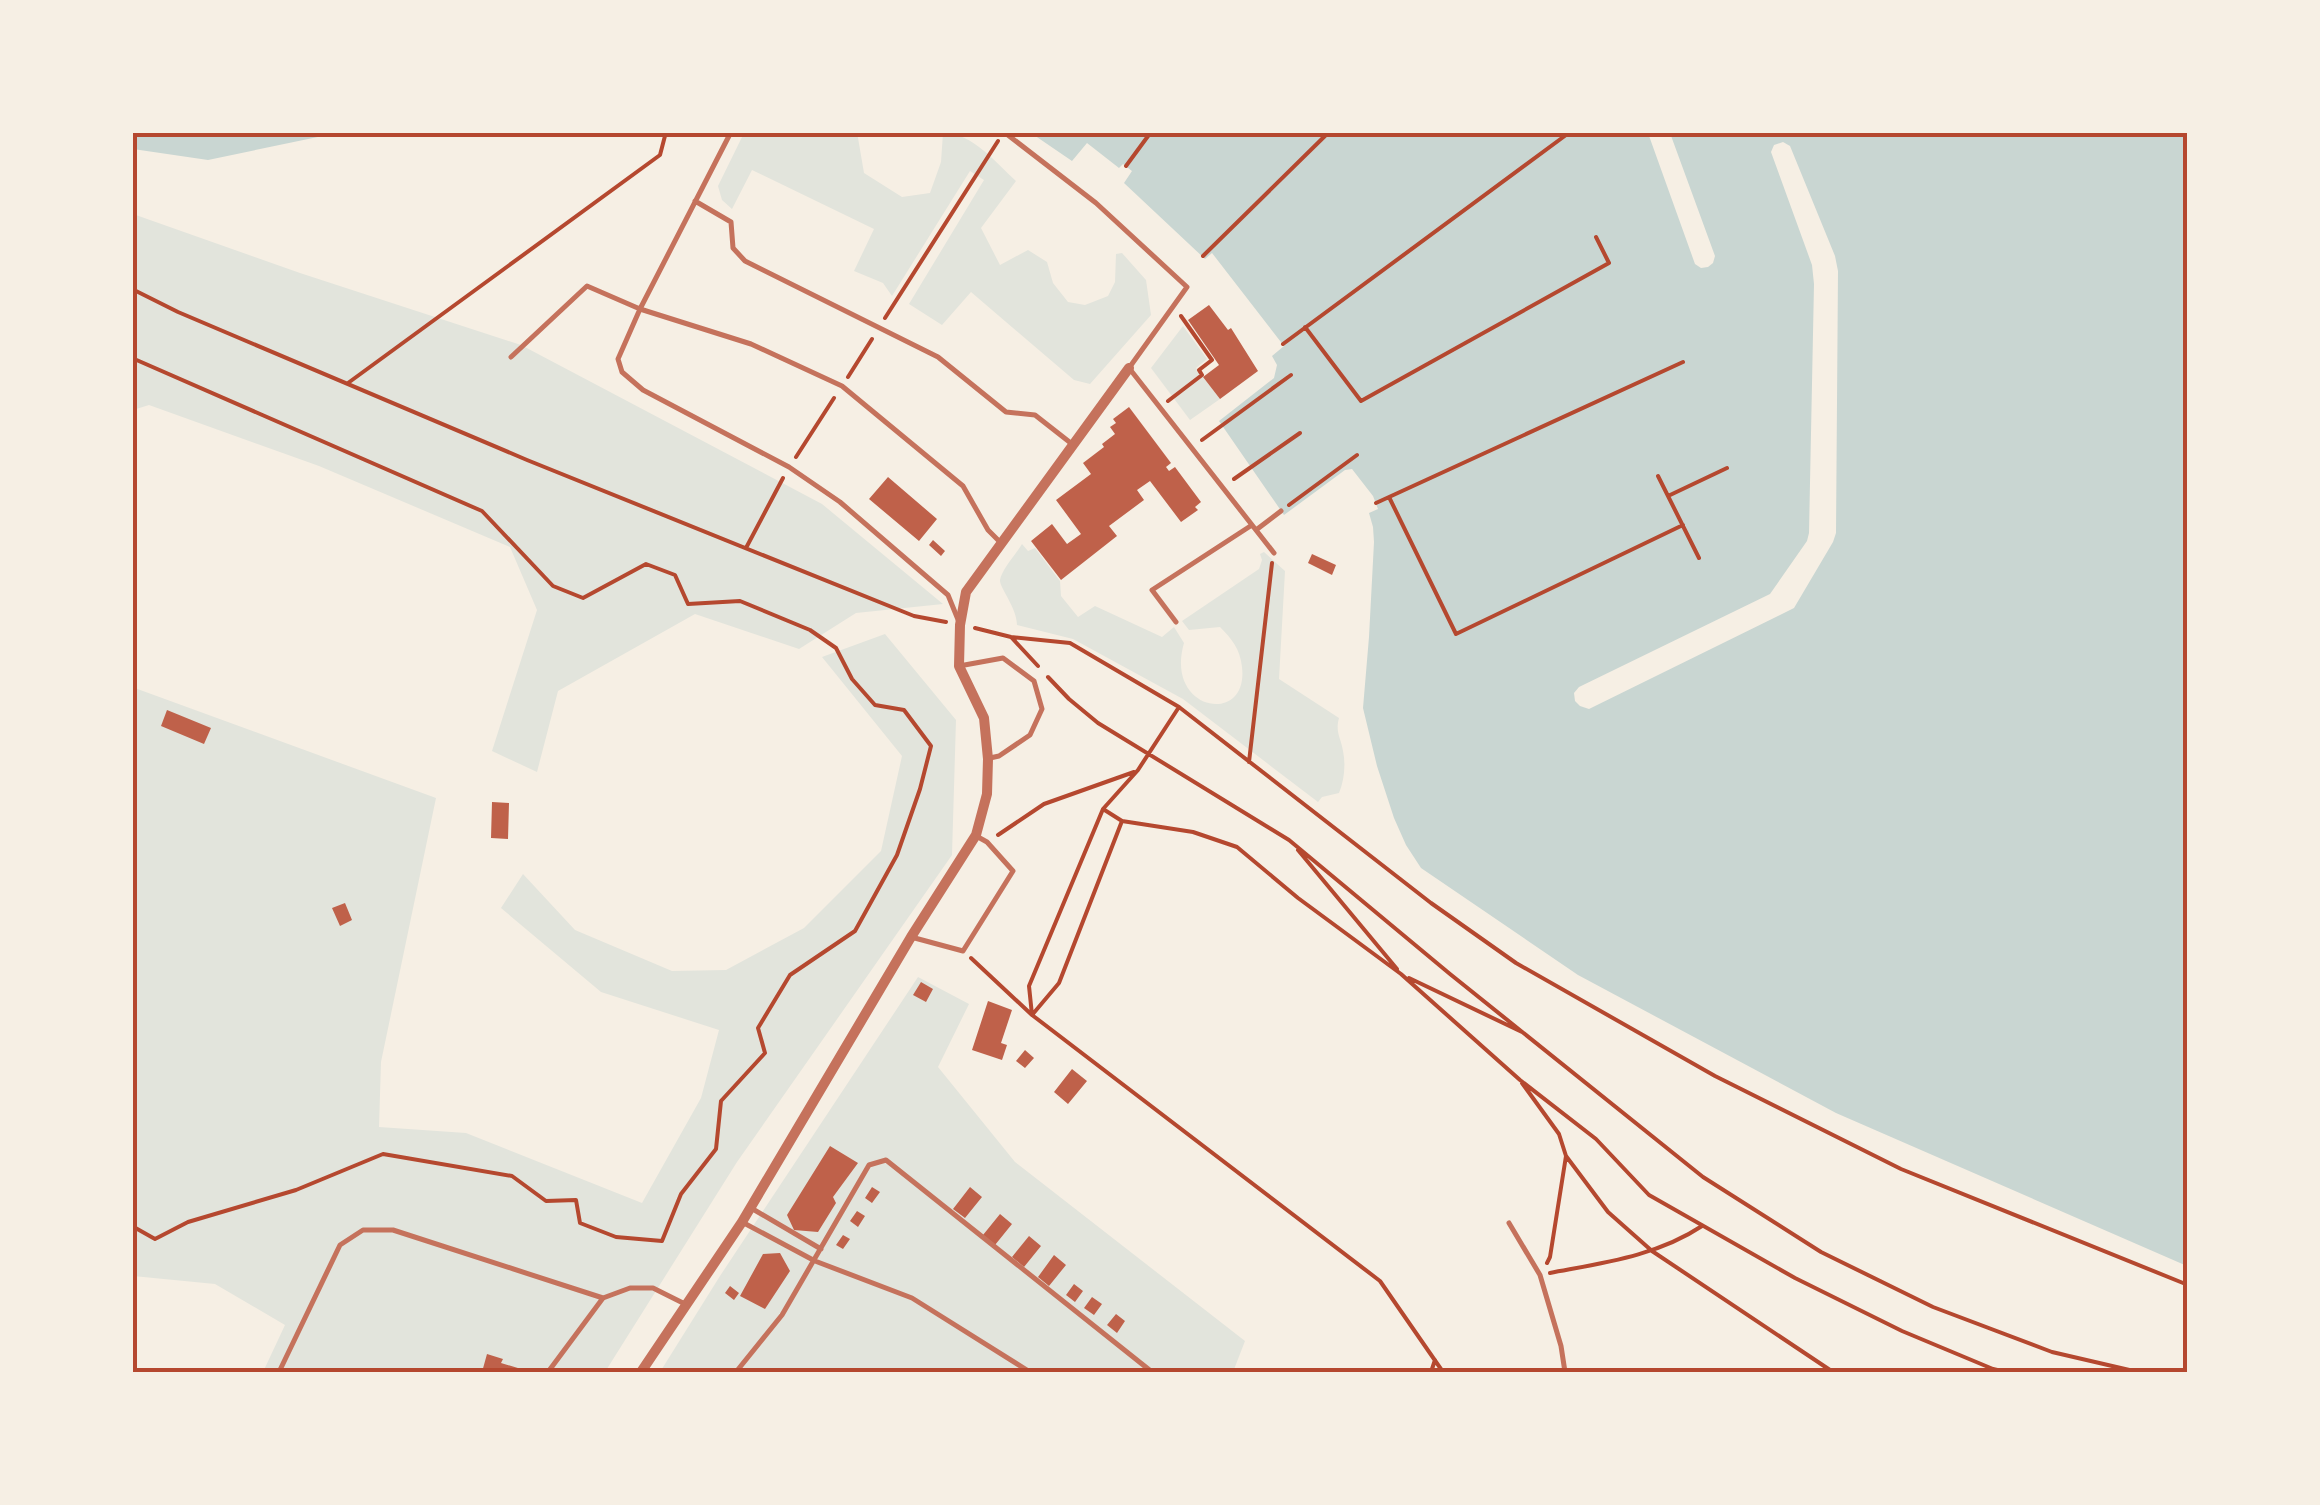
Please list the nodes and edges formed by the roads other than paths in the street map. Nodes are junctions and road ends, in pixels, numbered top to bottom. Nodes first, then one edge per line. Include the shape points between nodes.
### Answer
1 (732, 132) edge
2 (1004, 132) edge
3 (696, 200) junction
4 (640, 309) junction
5 (511, 357) dead end
6 (1130, 368) junction
7 (1072, 444) junction
8 (1281, 511) road end
9 (1254, 528) junction
10 (1000, 542) junction
11 (1274, 552) road end
12 (1176, 622) dead end
13 (960, 625) junction
14 (960, 666) junction
15 (988, 759) junction
16 (981, 839) junction
17 (912, 937) junction
18 (751, 1208) junction
19 (742, 1222) junction
20 (1509, 1223) dead end
21 (822, 1249) junction
22 (815, 1261) junction
23 (603, 1298) junction
24 (688, 1305) junction
25 (278, 1372) edge
26 (548, 1372) edge
27 (641, 1372) edge
28 (736, 1372) edge
29 (1030, 1372) edge
30 (1152, 1372) edge
31 (1565, 1372) edge

1 - 3 lane
2 - 6 lane via 1096,203 1187,287
3 - 4 lane
3 - 7 lane via 731,222 733,248 745,261 938,357 1006,412 1035,415
4 - 5 lane via 587,286
4 - 10 lane via 751,344 842,386 962,486
4 - 13 lane via 618,359 622,372 840,502 948,595
6 - 7 street
6 - 9 lane
7 - 10 street
8 - 9 lane
9 - 11 lane
9 - 12 lane via 1152,590
10 - 13 street via 966,592
13 - 14 street
14 - 15 street via 984,718
14 - 15 lane via 1003,658 1034,681 1042,709 1030,735
15 - 16 street
16 - 17 street
16 - 17 lane via 1013,870 963,951
17 - 18 street
18 - 19 street
18 - 21 lane
19 - 22 lane
19 - 24 street
20 - 31 lane via 1540,1275
21 - 22 lane
21 - 30 lane via 868,1165 886,1160
22 - 28 lane
22 - 29 lane via 912,1298
23 - 24 lane via 653,1288
23 - 25 lane via 393,1230 363,1230 340,1244
23 - 26 lane
24 - 27 street

